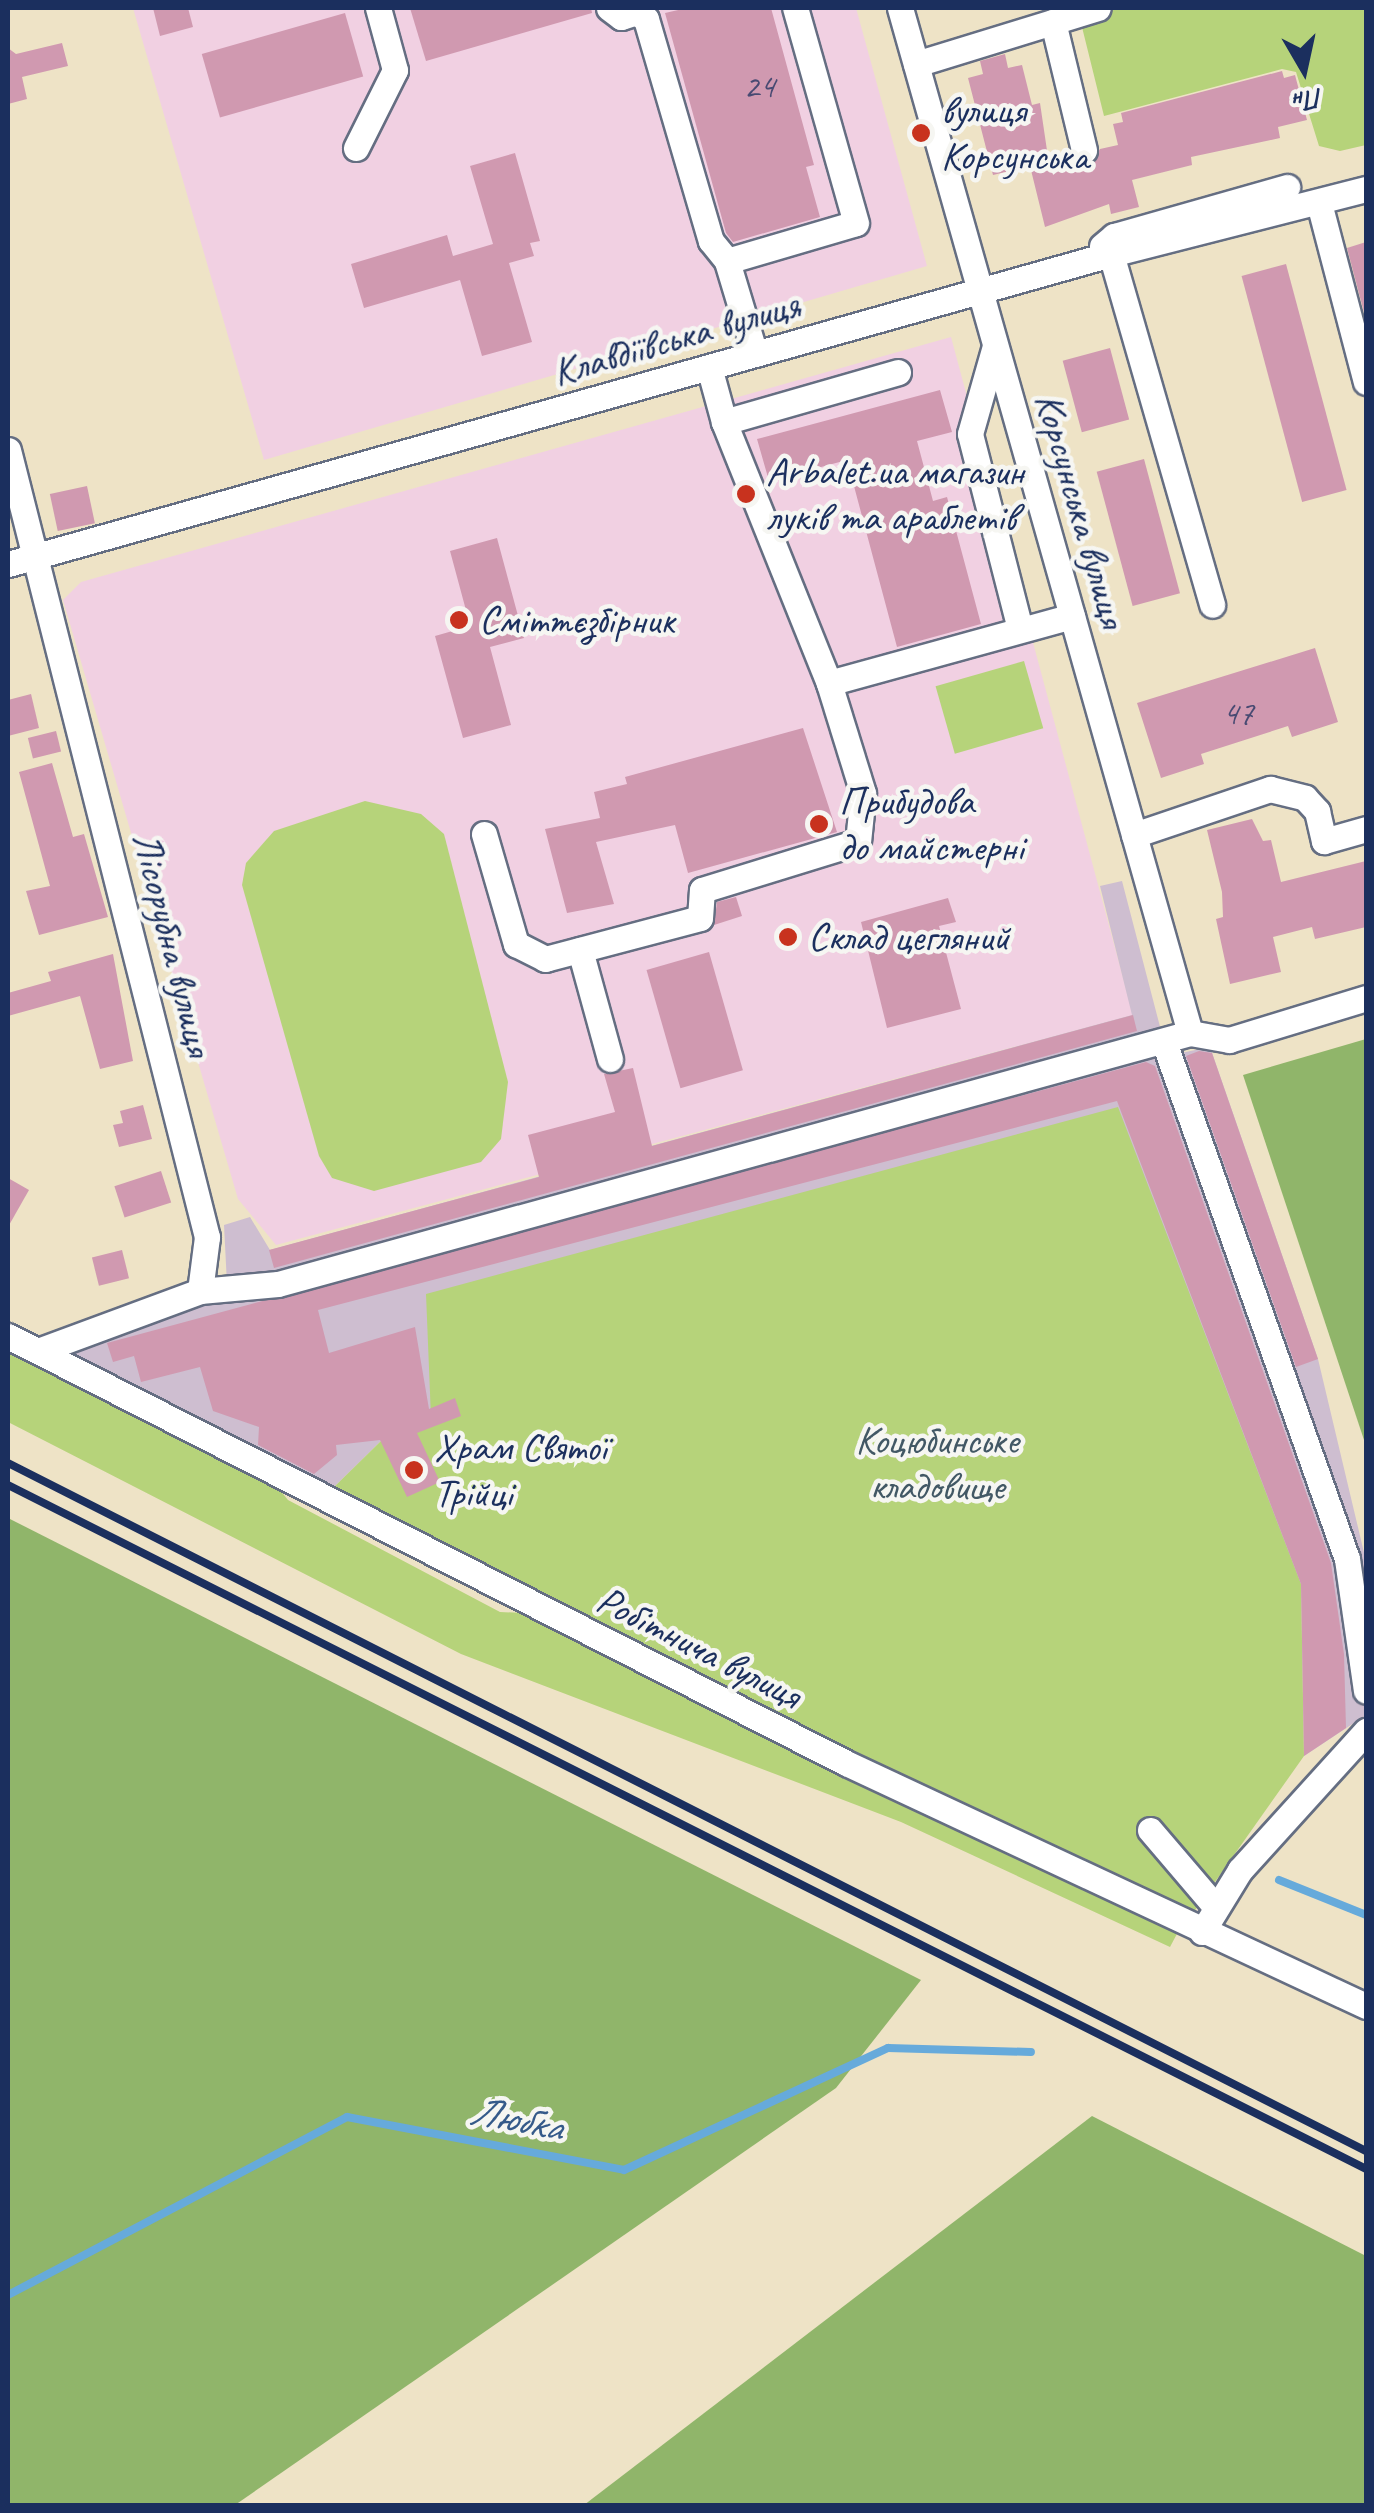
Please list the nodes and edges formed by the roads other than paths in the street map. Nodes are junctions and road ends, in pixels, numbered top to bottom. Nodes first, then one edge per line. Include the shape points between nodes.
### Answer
1 (378, 8) edge
2 (609, 8) edge
3 (795, 8) edge
4 (900, 8) edge
5 (1098, 8) edge
6 (1053, 22) junction
7 (916, 64) junction
8 (356, 148) dead end
9 (1084, 150) dead end
10 (1287, 187) dead end
11 (1366, 190) edge
12 (1319, 202) junction
13 (1111, 254) junction
14 (728, 260) junction
15 (1083, 262) junction
16 (980, 290) junction
17 (1358, 311) edge
18 (996, 346) junction
19 (756, 354) junction
20 (709, 367) junction
21 (898, 372) dead end
22 (1366, 382) edge
23 (724, 422) junction
24 (8, 450) edge
25 (37, 555) junction
26 (8, 564) edge
27 (1212, 605) dead end
28 (1072, 616) junction
29 (1019, 626) junction
30 (829, 683) junction
31 (1366, 829) edge
32 (484, 834) dead end
33 (1134, 834) junction
34 (580, 950) junction
35 (1366, 998) edge
36 (1190, 1033) junction
37 (1164, 1042) junction
38 (610, 1059) dead end
39 (200, 1290) junction
40 (8, 1336) edge
41 (38, 1351) junction
42 (1366, 1691) edge
43 (1366, 1731) edge
44 (1150, 1830) dead end
45 (1214, 1906) junction
46 (1202, 1932) junction
47 (1366, 2006) edge

1 - 8 street via 395,70
2 - 14 street via 621,17 636,12 646,19 711,241
3 - 14 street via 856,223
4 - 7 street, Корсунська вулиця
5 - 6 street
6 - 7 street
6 - 9 street
7 - 16 street, Корсунська вулиця
10 - 15 street via 1114,236
11 - 12 street, Клавдіївська вулиця
12 - 13 street, Клавдіївська вулиця
12 - 17 street
13 - 15 street, Клавдіївська вулиця
13 - 27 street
14 - 19 street
15 - 16 street, Клавдіївська вулиця
16 - 18 street, Корсунська вулиця
16 - 19 street, Клавдіївська вулиця
17 - 22 street
18 - 28 street, Корсунська вулиця
18 - 29 street via 970,434
19 - 20 street, Клавдіївська вулиця
20 - 23 street
20 - 25 street, Клавдіївська вулиця
21 - 23 street
23 - 30 street
24 - 25 street, Лісорубна вулиця
25 - 26 street, Клавдіївська вулиця
25 - 39 street, Лісорубна вулиця via 208,1238
28 - 29 street
28 - 33 street, Корсунська вулиця
29 - 30 street
30 - 34 street via 863,793 858,842 702,890 700,918
31 - 33 street via 1324,840 1317,810 1305,798 1270,789
32 - 34 street via 516,944 545,959
33 - 36 street, Корсунська вулиця
34 - 38 street
35 - 36 street via 1229,1040
36 - 37 street
37 - 39 street via 278,1284
37 - 42 street via 1347,1559
39 - 41 street
40 - 41 street, Робітнича вулиця
41 - 46 street, Робітнича вулиця via 828,1754
43 - 45 street via 1292,1807
44 - 45 street
45 - 46 street
46 - 47 street, Робітнича вулиця

